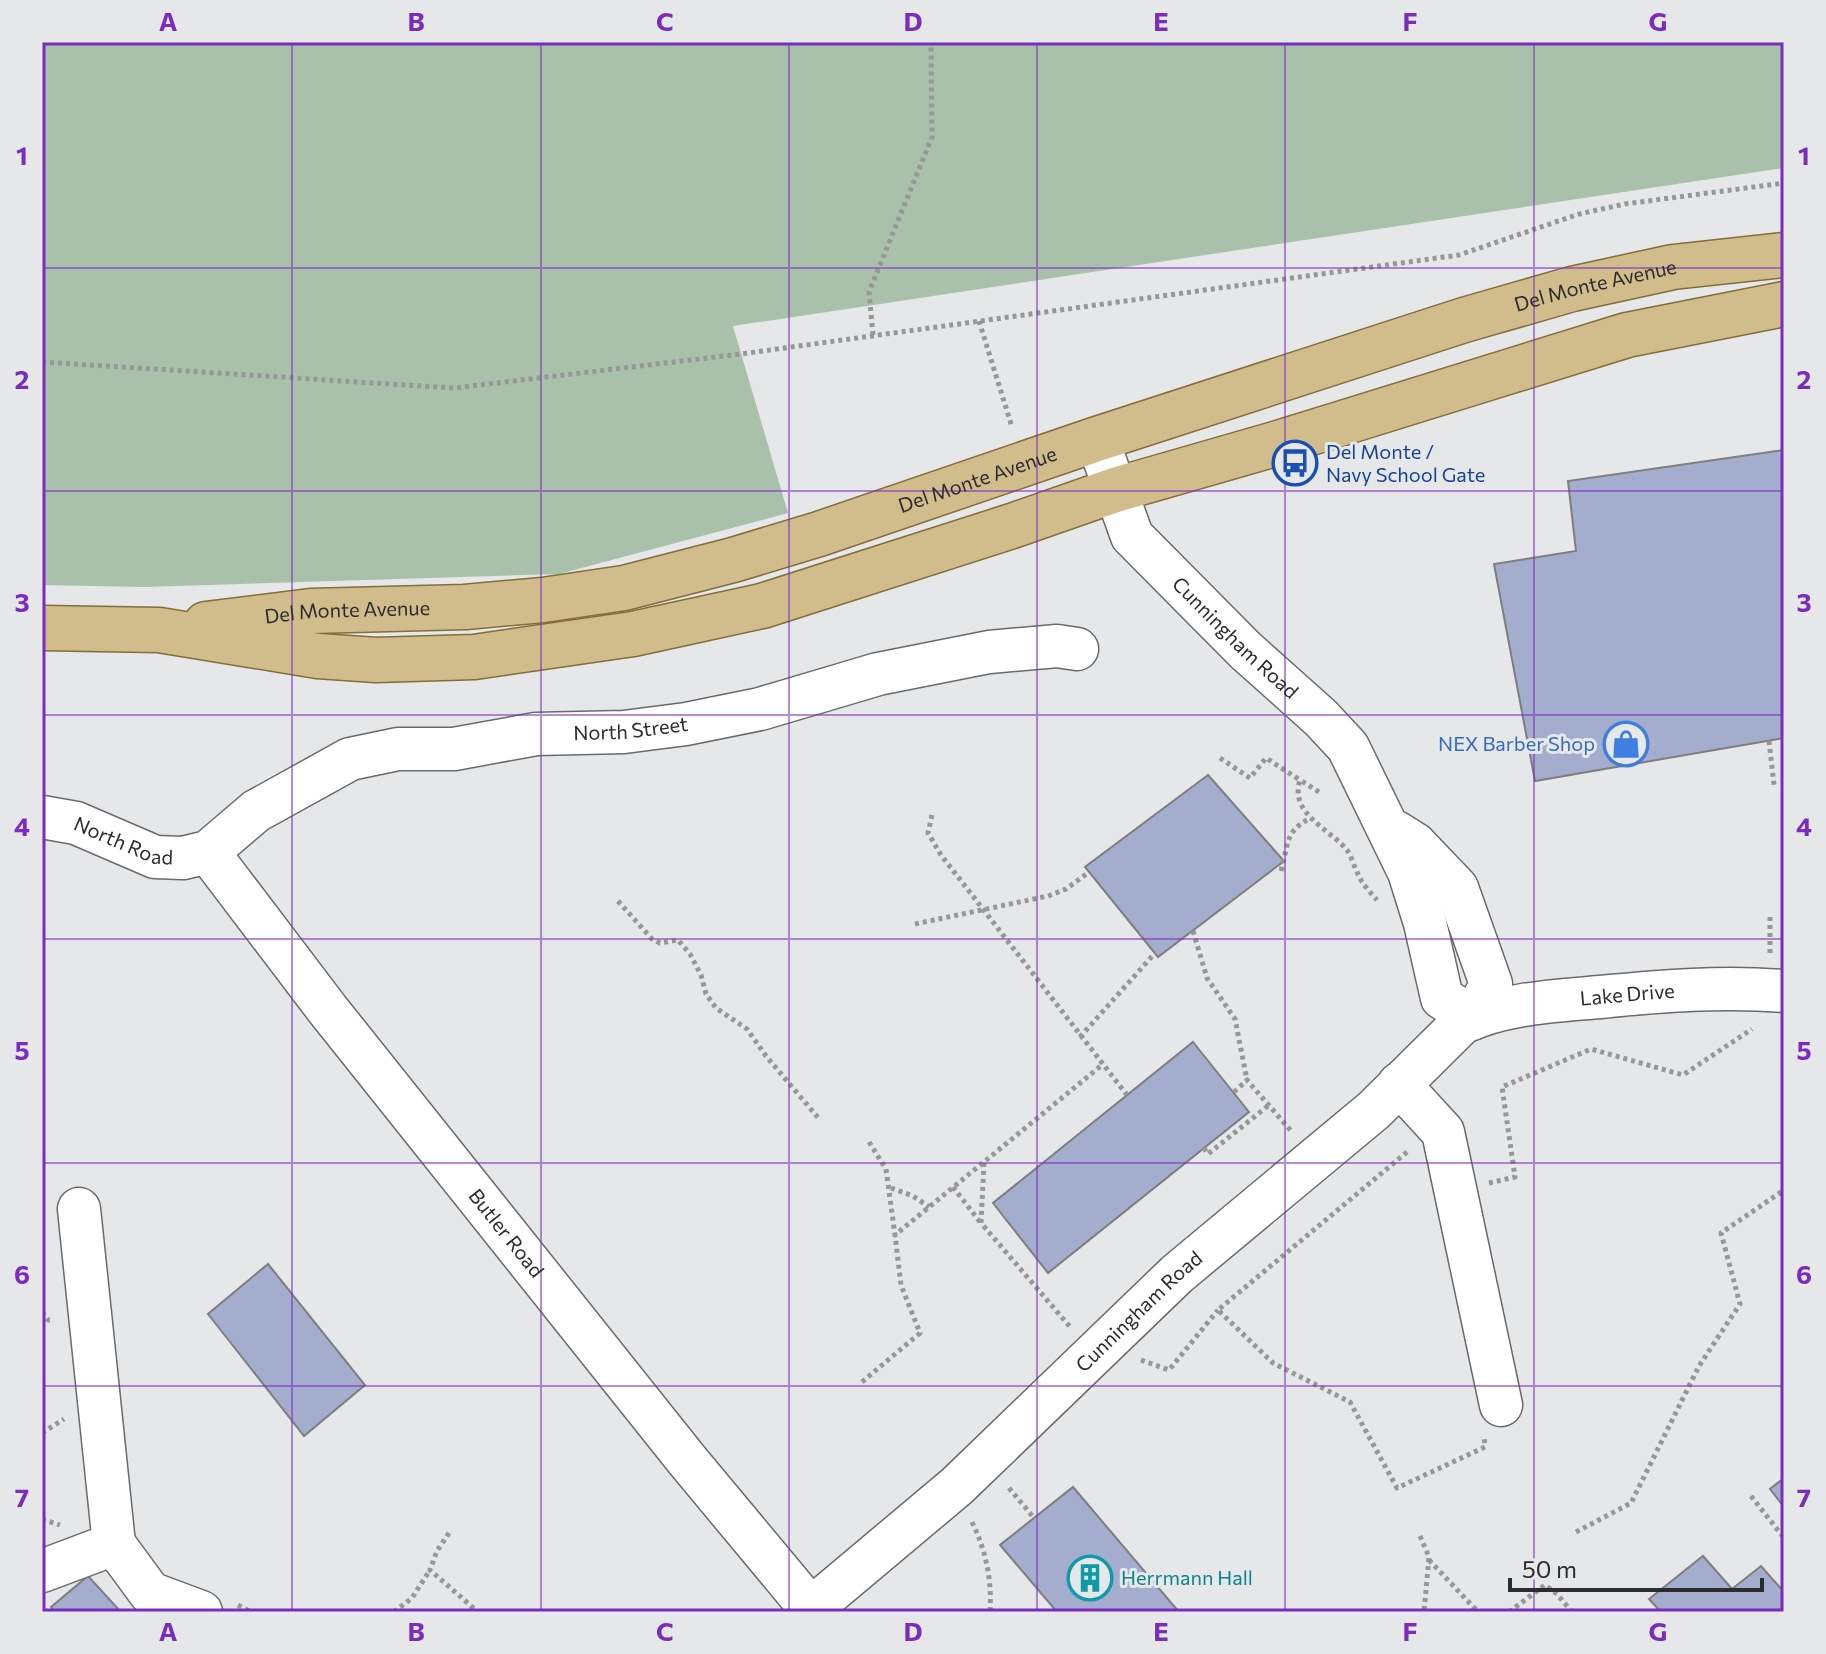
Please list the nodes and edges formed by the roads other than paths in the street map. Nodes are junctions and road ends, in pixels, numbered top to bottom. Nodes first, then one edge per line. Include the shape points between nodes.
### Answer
1 (1784, 255) edge
2 (1784, 304) edge
3 (1097, 439) junction
4 (1115, 490) junction
5 (42, 628) edge
6 (159, 630) junction
7 (1077, 649) dead end
8 (42, 817) edge
9 (208, 852) junction
10 (1777, 979) edge
11 (1474, 1018) junction
12 (1399, 1084) junction
13 (79, 1209) dead end
14 (1492, 1420) road end
15 (114, 1544) junction
16 (42, 1571) edge
17 (809, 1611) edge
18 (201, 1612) edge

1 - 3 main road, Del Monte Avenue via 1673,267 1572,289
2 - 4 main road, Del Monte Avenue via 1627,335
3 - 4 street, Cunningham Road
3 - 6 main road, Del Monte Avenue via 819,534 624,588 465,607 311,611
4 - 6 main road, Del Monte Avenue via 762,606 633,634 474,657 376,660
4 - 11 street, Cunningham Road via 1132,536 1348,747 1390,829 1415,844 1457,888 1491,984
5 - 6 main road, Del Monte Avenue
7 - 9 street, North Street via 989,652 878,674 760,709 686,724 536,734 350,759 256,811
8 - 9 street, North Road via 76,823 155,857
9 - 17 street, Butler Road via 346,1033
10 - 11 street, Lake Drive via 1540,1002
11 - 12 street, Cunningham Road via 1451,1032
12 - 14 street via 1443,1132
12 - 17 street, Cunningham Road via 1177,1274 957,1486
13 - 15 street
15 - 16 street
15 - 18 street via 150,1593

